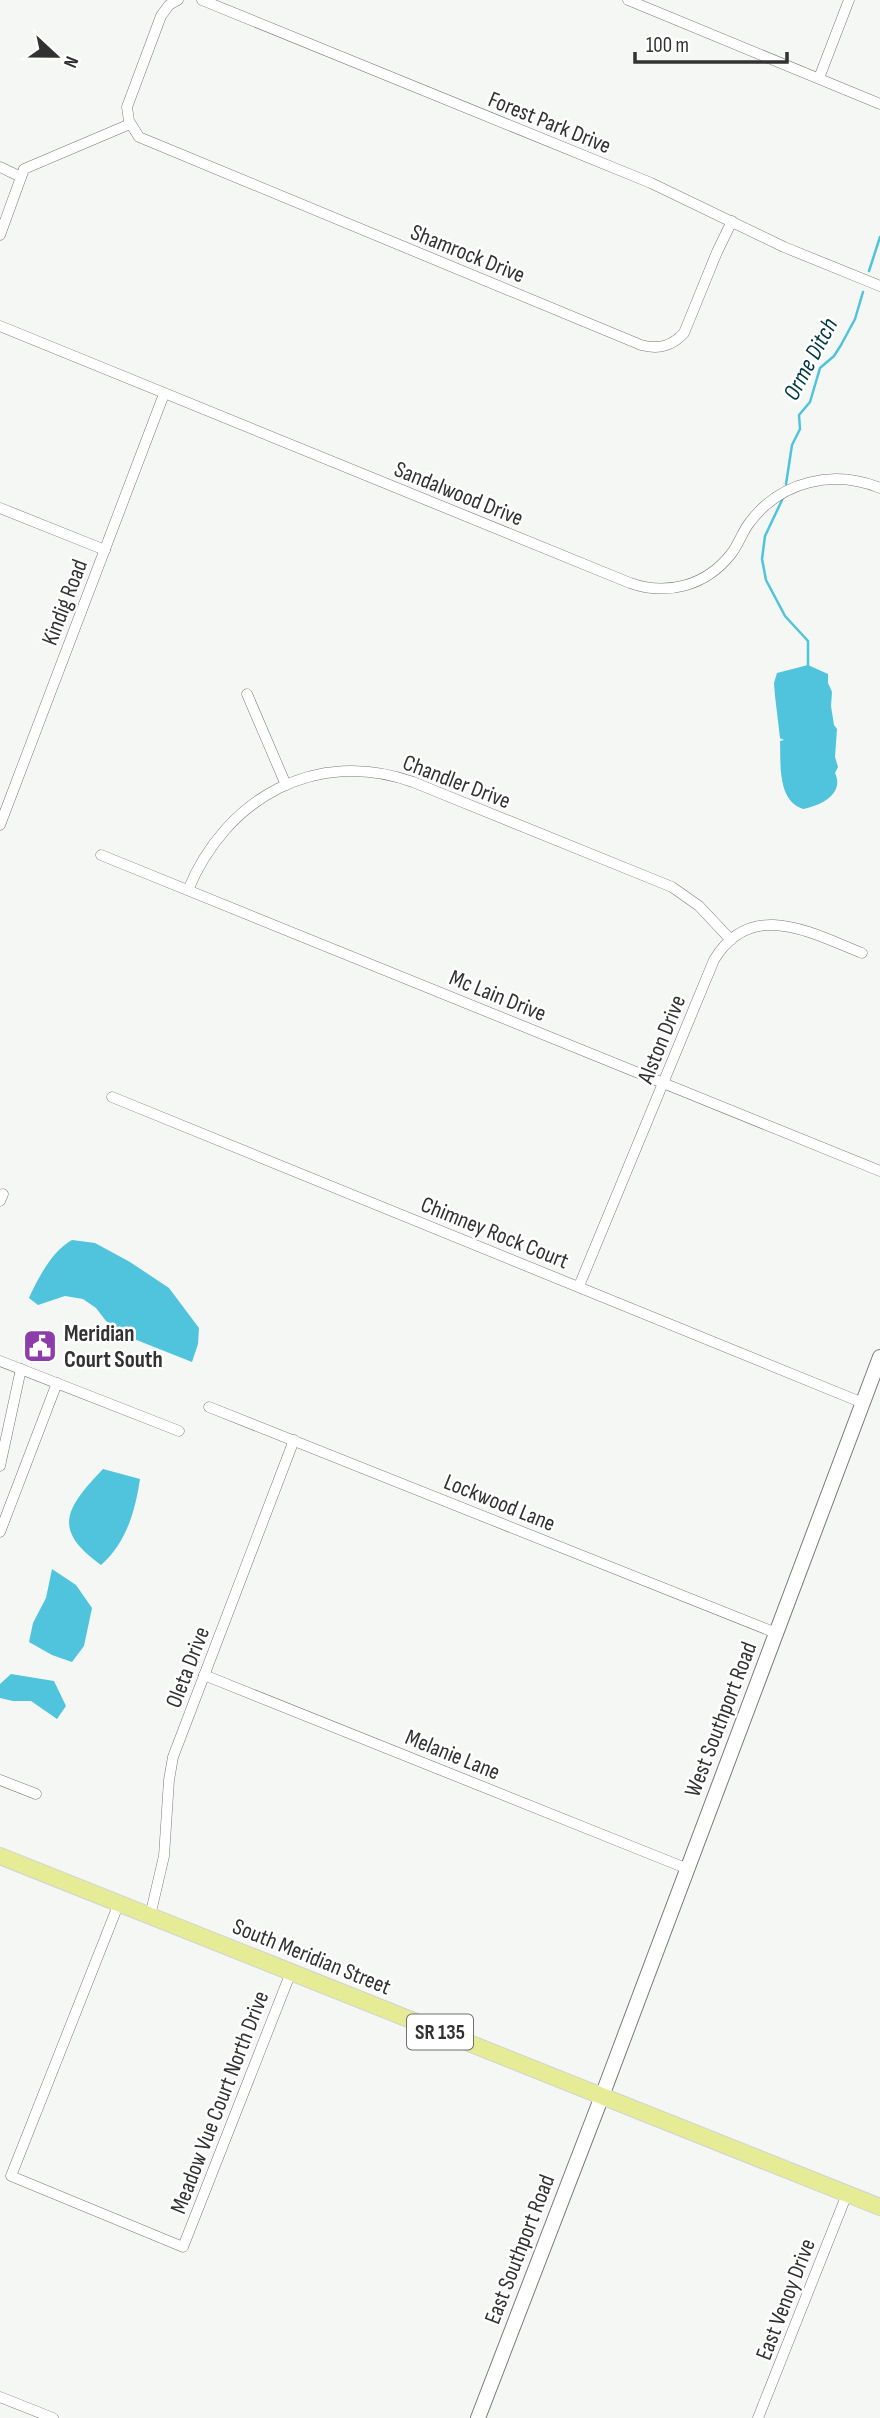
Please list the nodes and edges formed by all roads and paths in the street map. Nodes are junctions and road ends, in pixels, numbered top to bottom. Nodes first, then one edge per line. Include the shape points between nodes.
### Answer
1 (178, 0) edge
2 (202, 0) edge
3 (628, 0) edge
4 (849, 0) edge
5 (818, 78) junction
6 (880, 104) edge
7 (130, 124) junction
8 (0, 167) edge
9 (21, 177) junction
10 (732, 222) junction
11 (0, 235) edge
12 (880, 286) edge
13 (0, 326) edge
14 (164, 394) junction
15 (880, 488) edge
16 (0, 508) edge
17 (105, 550) junction
18 (247, 694) dead end
19 (286, 785) junction
20 (0, 825) edge
21 (101, 855) dead end
22 (188, 890) junction
23 (731, 940) junction
24 (862, 953) dead end
25 (664, 1083) junction
26 (112, 1097) dead end
27 (880, 1171) edge
28 (579, 1286) junction
29 (880, 1357) edge
30 (0, 1360) edge
31 (22, 1369) junction
32 (57, 1383) junction
33 (863, 1403) junction
34 (209, 1407) dead end
35 (179, 1431) dead end
36 (293, 1440) junction
37 (0, 1466) edge
38 (0, 1532) edge
39 (776, 1633) junction
40 (204, 1675) junction
41 (0, 1780) edge
42 (36, 1794) dead end
43 (0, 1856) edge
44 (688, 1869) junction
45 (118, 1903) junction
46 (150, 1916) junction
47 (291, 1972) junction
48 (602, 2096) junction
49 (846, 2194) junction
50 (880, 2207) edge
51 (0, 2397) edge
52 (53, 2418) edge
53 (478, 2418) edge
54 (758, 2418) edge

1 - 7 street via 161,16 128,102
2 - 10 street, Forest Park Drive via 651,184
3 - 5 street
4 - 5 street
5 - 6 street
7 - 9 street via 24,169
7 - 10 street, Shamrock Drive via 146,141 650,347 670,345 684,333
8 - 9 street
9 - 11 street
10 - 12 street, Forest Park Drive
13 - 14 street, Sandalwood Drive
14 - 15 street, Sandalwood Drive via 649,588 678,588 712,573 761,509 791,488 836,478
14 - 17 street, Kindig Road
16 - 17 street
17 - 20 street, Kindig Road
18 - 19 street
19 - 22 street, Chandler Drive via 235,818 213,843
19 - 23 street, Chandler Drive via 344,772 377,773 409,781 676,889 703,908
21 - 22 street, Mc Lain Drive
22 - 25 street, Mc Lain Drive
23 - 24 street via 751,928 780,924
23 - 25 street, Alston Drive via 714,960
25 - 27 street, Mc Lain Drive
25 - 28 street, Alston Drive
26 - 28 street, Chimney Rock Court
28 - 33 street, Chimney Rock Court
29 - 33 main road, West Southport Road
30 - 31 street
31 - 32 street
31 - 37 street
32 - 35 street
32 - 38 street
33 - 39 main road, West Southport Road
34 - 36 street, Lockwood Lane
36 - 39 street, Lockwood Lane
36 - 40 street, Oleta Drive
39 - 44 main road, West Southport Road
40 - 44 street, Melanie Lane
40 - 46 street, Oleta Drive via 170,1771 164,1856
41 - 42 street
43 - 45 main road, South Meridian Street / SR 135
44 - 48 main road, West Southport Road
45 - 46 main road, South Meridian Street / SR 135
45 - 47 street, Meadow Vue Court North Drive via 11,2176 183,2247
46 - 47 main road, South Meridian Street / SR 135
47 - 48 main road, South Meridian Street / SR 135
48 - 49 main road, South Meridian Street / SR 135
48 - 53 main road, East Southport Road
49 - 50 main road, South Meridian Street / SR 135
49 - 54 street, East Venoy Drive
51 - 52 street

